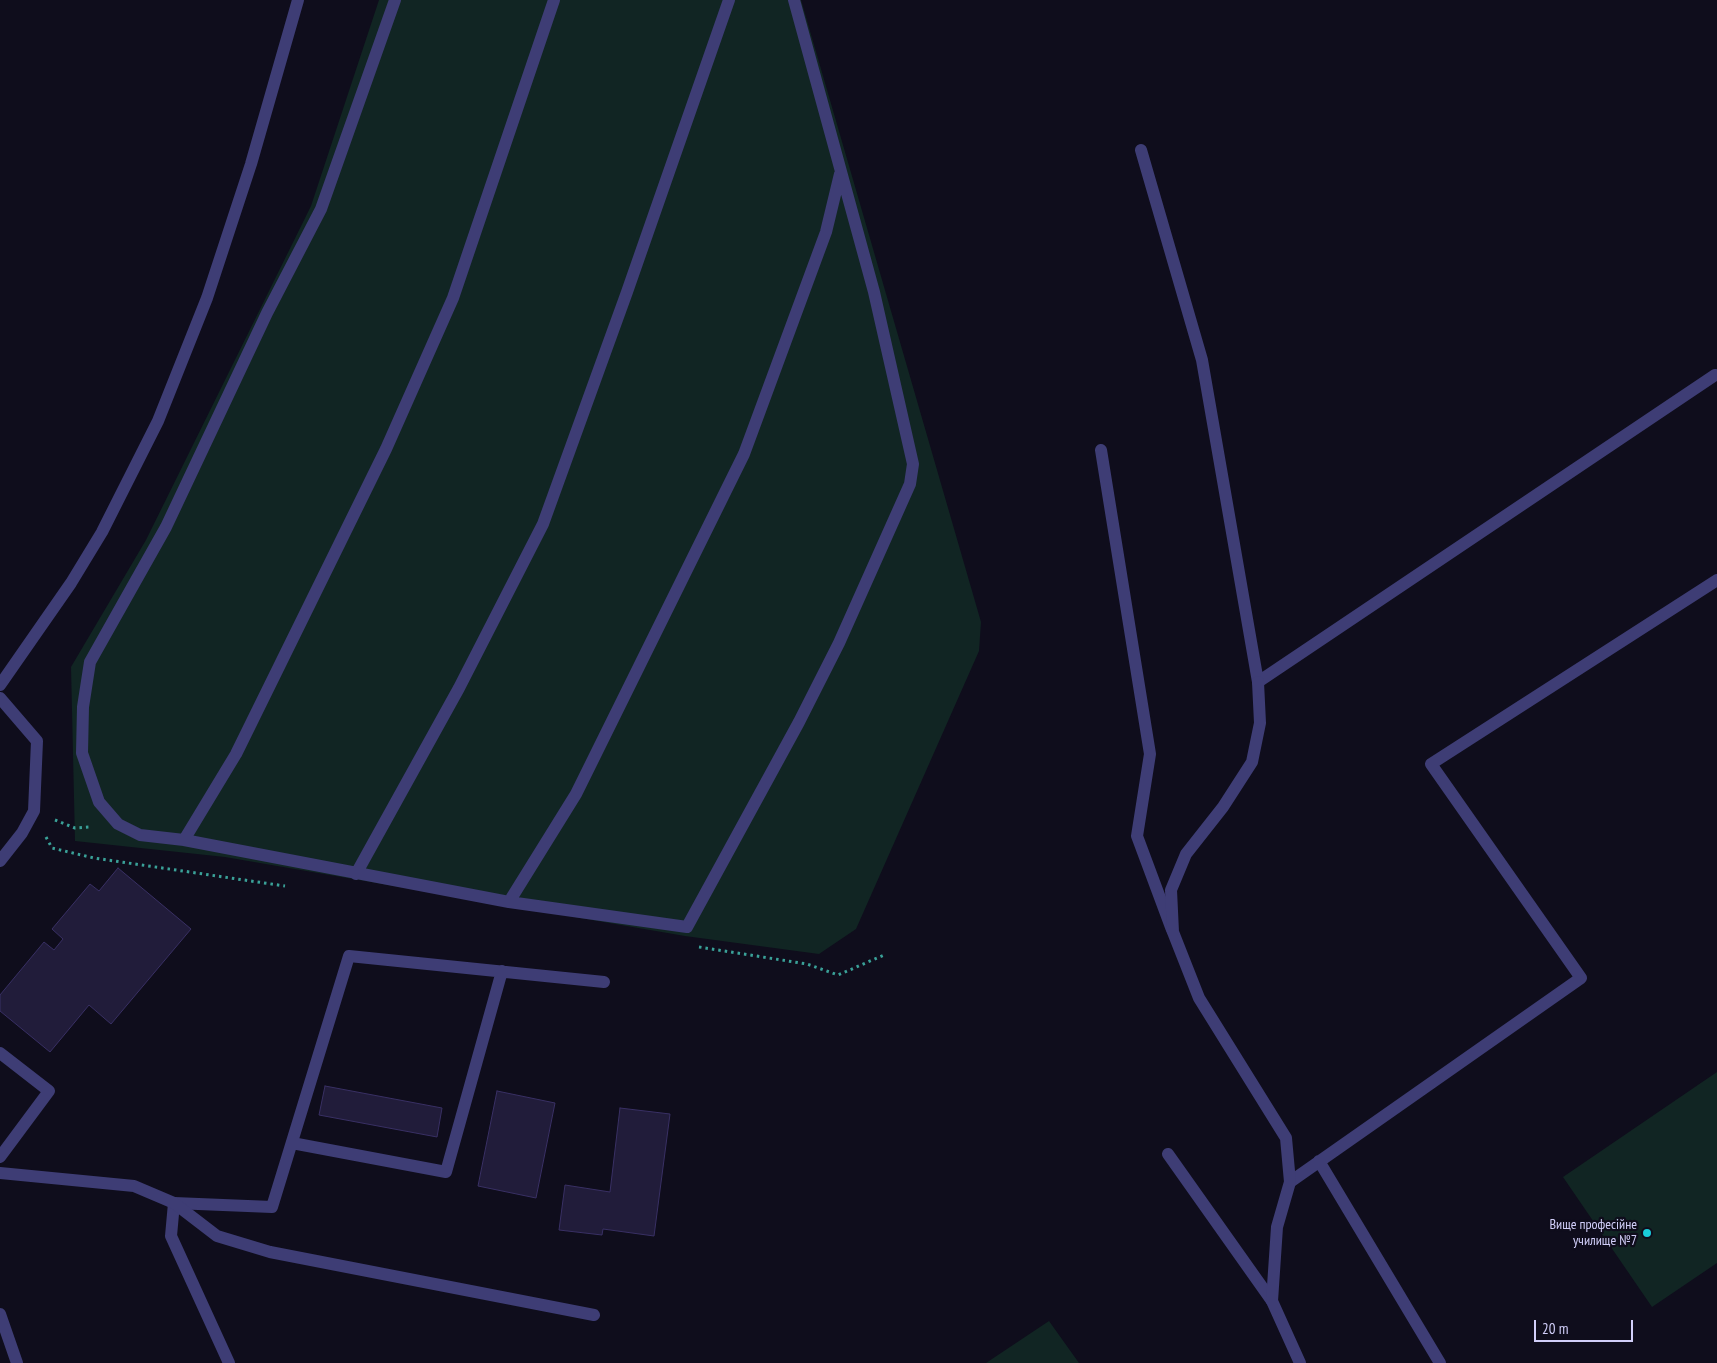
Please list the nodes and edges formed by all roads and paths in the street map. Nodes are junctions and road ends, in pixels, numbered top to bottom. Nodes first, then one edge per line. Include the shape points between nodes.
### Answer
1 (298, 0) edge
2 (395, 0) edge
3 (554, 0) edge
4 (729, 0) edge
5 (794, 0) edge
6 (1141, 150) dead end
7 (841, 173) junction
8 (1715, 375) dead end
9 (1101, 450) dead end
10 (1717, 580) edge
11 (1258, 682) junction
12 (0, 685) edge
13 (0, 698) edge
14 (184, 840) junction
15 (0, 861) edge
16 (356, 874) junction
17 (509, 902) junction
18 (1173, 932) junction
19 (502, 971) junction
20 (604, 982) dead end
21 (0, 1054) edge
22 (292, 1143) junction
23 (1168, 1154) dead end
24 (0, 1157) edge
25 (1320, 1161) junction
26 (0, 1173) edge
27 (1290, 1182) junction
28 (174, 1203) junction
29 (1272, 1300) junction
30 (0, 1314) edge
31 (594, 1315) dead end
32 (17, 1363) edge
33 (229, 1363) edge
34 (1300, 1363) edge
35 (1440, 1363) edge

1 - 12 street via 219,262 158,421 72,583
2 - 14 street via 321,209 166,527 90,662 83,707 82,753 99,802 118,824 140,835
3 - 14 street via 449,306 386,449 240,746
4 - 16 street via 543,524 459,688
5 - 7 street
6 - 11 street via 1202,360
7 - 17 street via 826,232 744,454 576,794
7 - 17 street via 874,292 913,464 910,484 878,556 799,722 687,927
8 - 11 street
9 - 18 street via 1150,754 1137,836
10 - 25 street via 1431,764 1581,978
11 - 18 street via 1260,723 1252,762 1223,807 1186,854 1171,890
13 - 15 street via 37,741 34,811
14 - 16 street
16 - 17 street
18 - 27 street via 1199,998 1286,1138
19 - 20 street
19 - 22 street via 349,956
19 - 22 street via 446,1172
21 - 24 street via 49,1091
22 - 28 street via 272,1207
23 - 29 street
25 - 27 street
25 - 35 street
26 - 28 street via 134,1186
27 - 29 street via 1277,1227
28 - 31 street via 218,1236 270,1252
28 - 33 street via 171,1236
29 - 34 street
30 - 32 street

